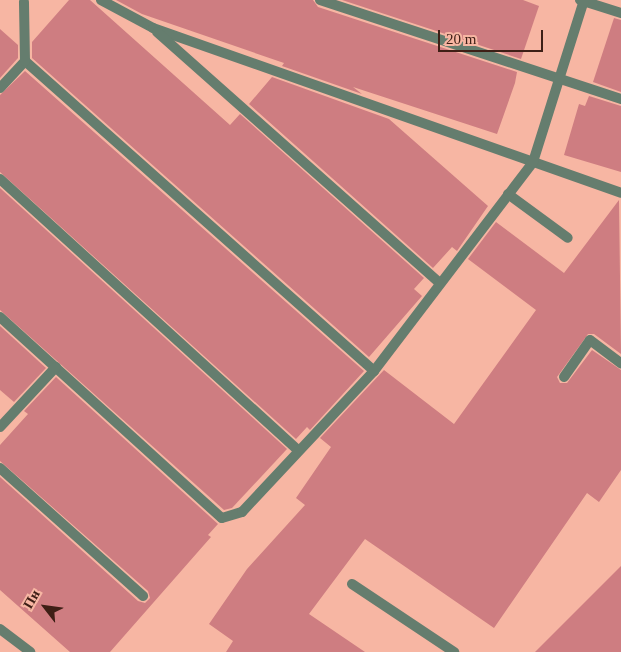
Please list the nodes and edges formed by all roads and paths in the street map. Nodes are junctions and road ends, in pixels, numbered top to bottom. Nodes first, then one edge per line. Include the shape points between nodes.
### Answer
1 (102, 0) edge
2 (320, 0) edge
3 (582, 0) edge
4 (25, 1) edge
5 (621, 13) edge
6 (153, 28) junction
7 (25, 61) junction
8 (558, 78) junction
9 (0, 88) edge
10 (621, 99) edge
11 (533, 162) junction
12 (0, 179) edge
13 (621, 193) edge
14 (508, 194) junction
15 (568, 238) dead end
16 (440, 283) junction
17 (0, 317) edge
18 (621, 363) edge
19 (56, 367) junction
20 (374, 371) junction
21 (564, 378) dead end
22 (0, 427) edge
23 (298, 450) junction
24 (0, 468) edge
25 (352, 584) dead end
26 (143, 596) dead end
27 (0, 629) edge
28 (30, 652) edge
29 (454, 652) edge

1 - 6 lane
2 - 8 lane
3 - 5 lane
3 - 8 lane
4 - 7 lane
6 - 11 lane
6 - 16 lane
7 - 9 lane
7 - 20 lane
8 - 10 lane
8 - 11 lane
11 - 13 lane
11 - 14 lane
12 - 23 lane
14 - 15 lane
14 - 16 lane
16 - 20 lane
17 - 19 lane
18 - 21 lane via 590,340
19 - 22 lane
19 - 23 lane via 222,518 242,512
20 - 23 lane
24 - 26 lane
25 - 29 lane
27 - 28 lane

